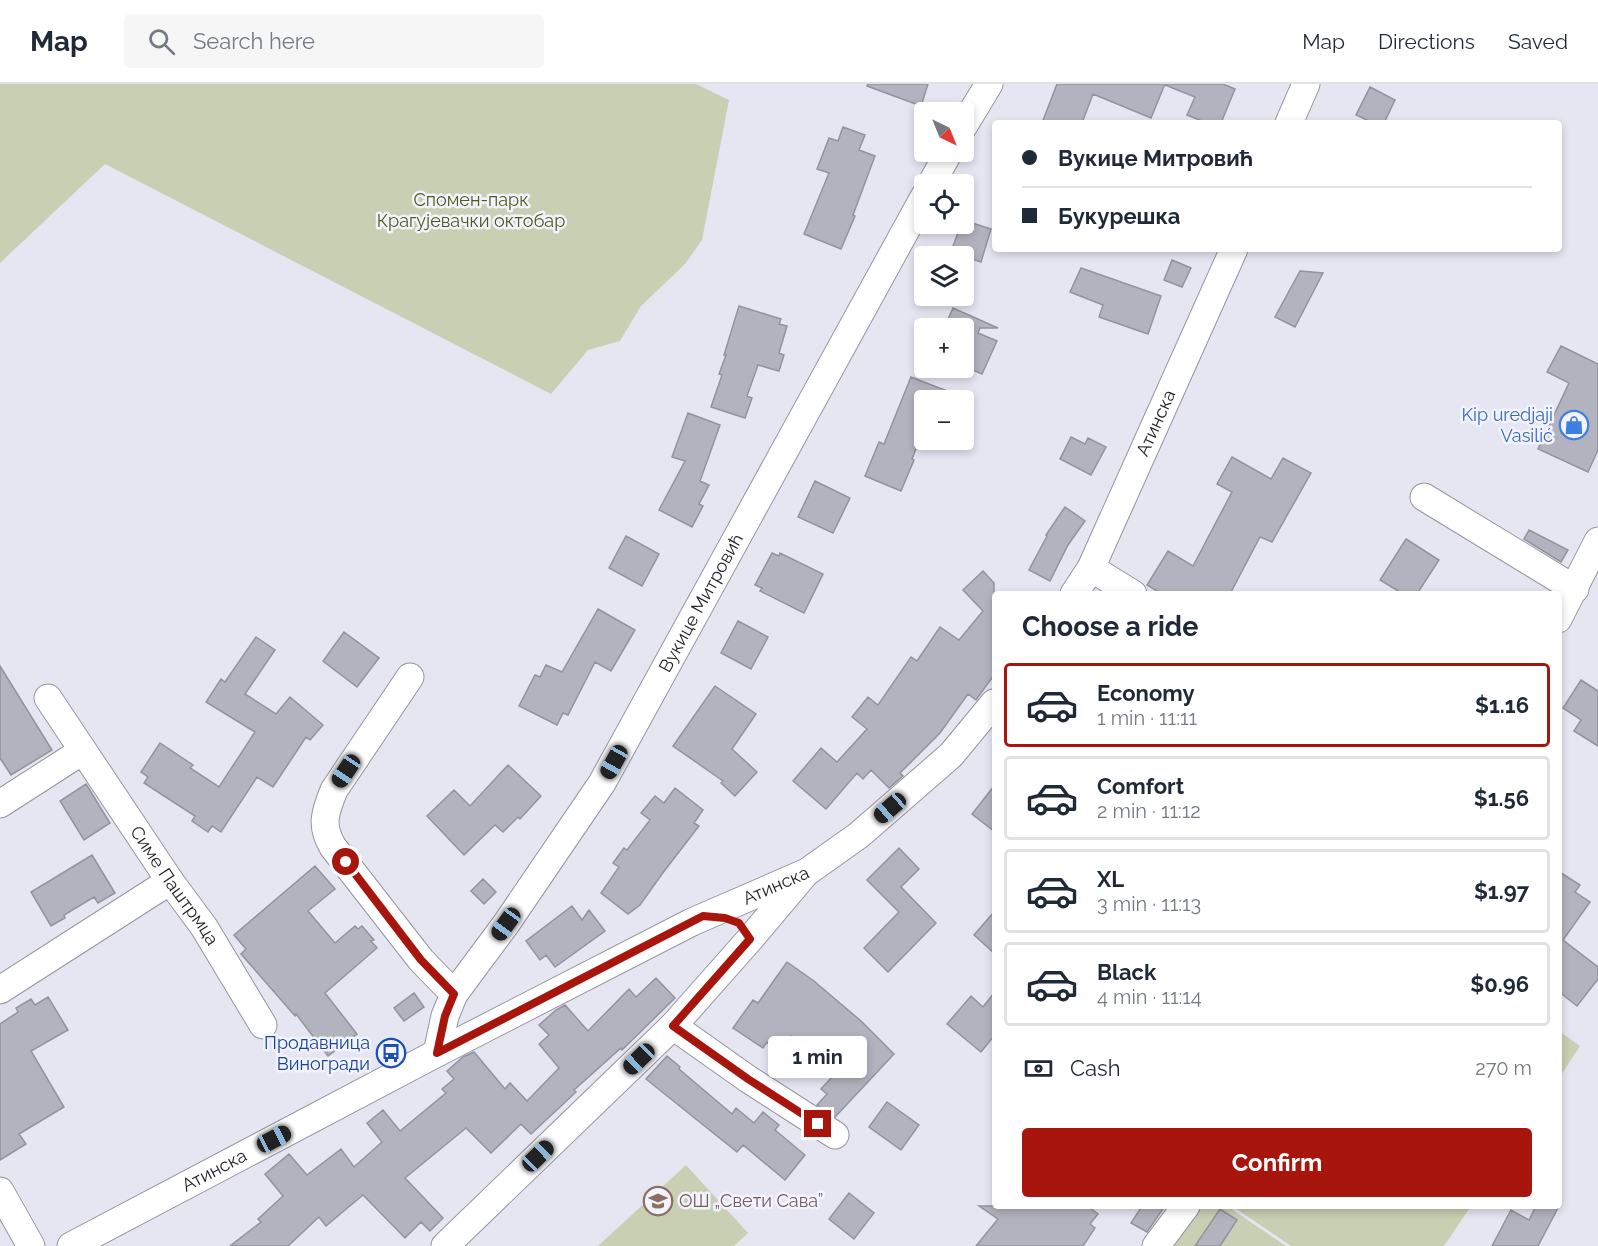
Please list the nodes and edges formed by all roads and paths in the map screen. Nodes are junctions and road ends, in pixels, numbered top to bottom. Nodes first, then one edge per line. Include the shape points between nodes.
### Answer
1 (989, 84) edge
2 (1306, 84) edge
3 (974, 109) edge
4 (1290, 120) edge
5 (914, 215) edge
6 (1233, 252) edge
7 (1424, 497) dead end
8 (1598, 541) edge
9 (1091, 568) junction
10 (1575, 589) junction
11 (1076, 591) edge
12 (1127, 591) edge
13 (1562, 612) edge
14 (410, 677) dead end
15 (48, 698) dead end
16 (992, 706) edge
17 (82, 749) junction
18 (0, 804) edge
19 (807, 872) junction
20 (170, 881) junction
21 (703, 916) junction
22 (750, 939) junction
23 (0, 990) edge
24 (454, 994) junction
25 (263, 1025) dead end
26 (673, 1026) junction
27 (437, 1053) junction
28 (835, 1135) dead end
29 (0, 1191) edge
30 (1184, 1209) edge
31 (31, 1246) edge
32 (71, 1246) edge
33 (445, 1246) edge
34 (1156, 1246) edge

1 - 3 street
2 - 4 street
5 - 24 street, Вукице Митровић via 602,783
6 - 9 street, Атинска
7 - 10 street
8 - 10 street
9 - 11 street, Атинска
9 - 12 street
10 - 13 street
14 - 24 street via 334,790 325,810 326,836 421,960
15 - 17 street, Симе Паштрмца
16 - 19 street, Атинска via 951,755 859,835
17 - 18 street
17 - 20 street, Симе Паштрмца
19 - 21 street, Атинска
19 - 22 street
20 - 23 street
20 - 25 street, Симе Паштрмца via 204,927
21 - 22 street via 739,923
21 - 27 street, Атинска
22 - 26 street
24 - 27 street, Вукице Митровић
26 - 28 street
26 - 33 street
27 - 32 street, Атинска
29 - 31 street
30 - 34 street

